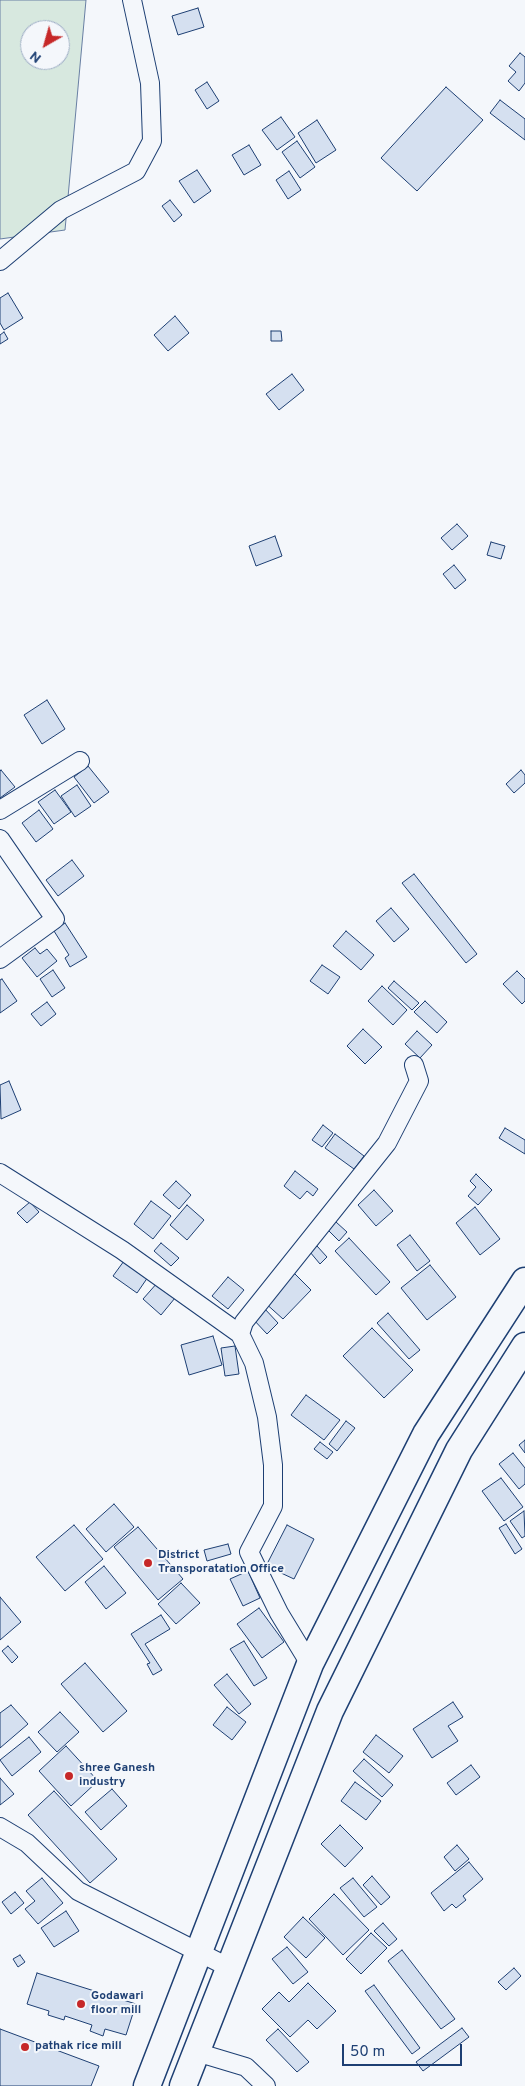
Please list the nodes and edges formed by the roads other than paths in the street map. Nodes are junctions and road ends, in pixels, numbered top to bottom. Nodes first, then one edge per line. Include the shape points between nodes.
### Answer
1 (132, 0) edge
2 (0, 261) edge
3 (80, 760) dead end
4 (0, 810) edge
5 (0, 839) edge
6 (0, 959) edge
7 (414, 1065) dead end
8 (0, 1173) edge
9 (525, 1281) edge
10 (240, 1334) junction
11 (525, 1346) edge
12 (310, 1664) junction
13 (0, 1827) edge
14 (199, 1953) junction
15 (228, 1967) junction
16 (196, 2052) junction
17 (147, 2086) edge
18 (183, 2086) edge
19 (266, 2086) edge

1 - 2 street via 150,83 152,141 136,171 61,210
3 - 4 street
5 - 6 street via 56,919
7 - 10 street via 419,1081 387,1143 244,1322
8 - 10 street via 122,1250
9 - 12 highway via 426,1434
10 - 12 street via 254,1363 274,1465 273,1506 250,1552
11 - 15 highway via 459,1450 330,1711
12 - 14 highway
13 - 14 street via 27,1843 78,1891
14 - 15 street
14 - 17 highway
15 - 16 highway
16 - 18 highway
16 - 19 street via 246,2067

